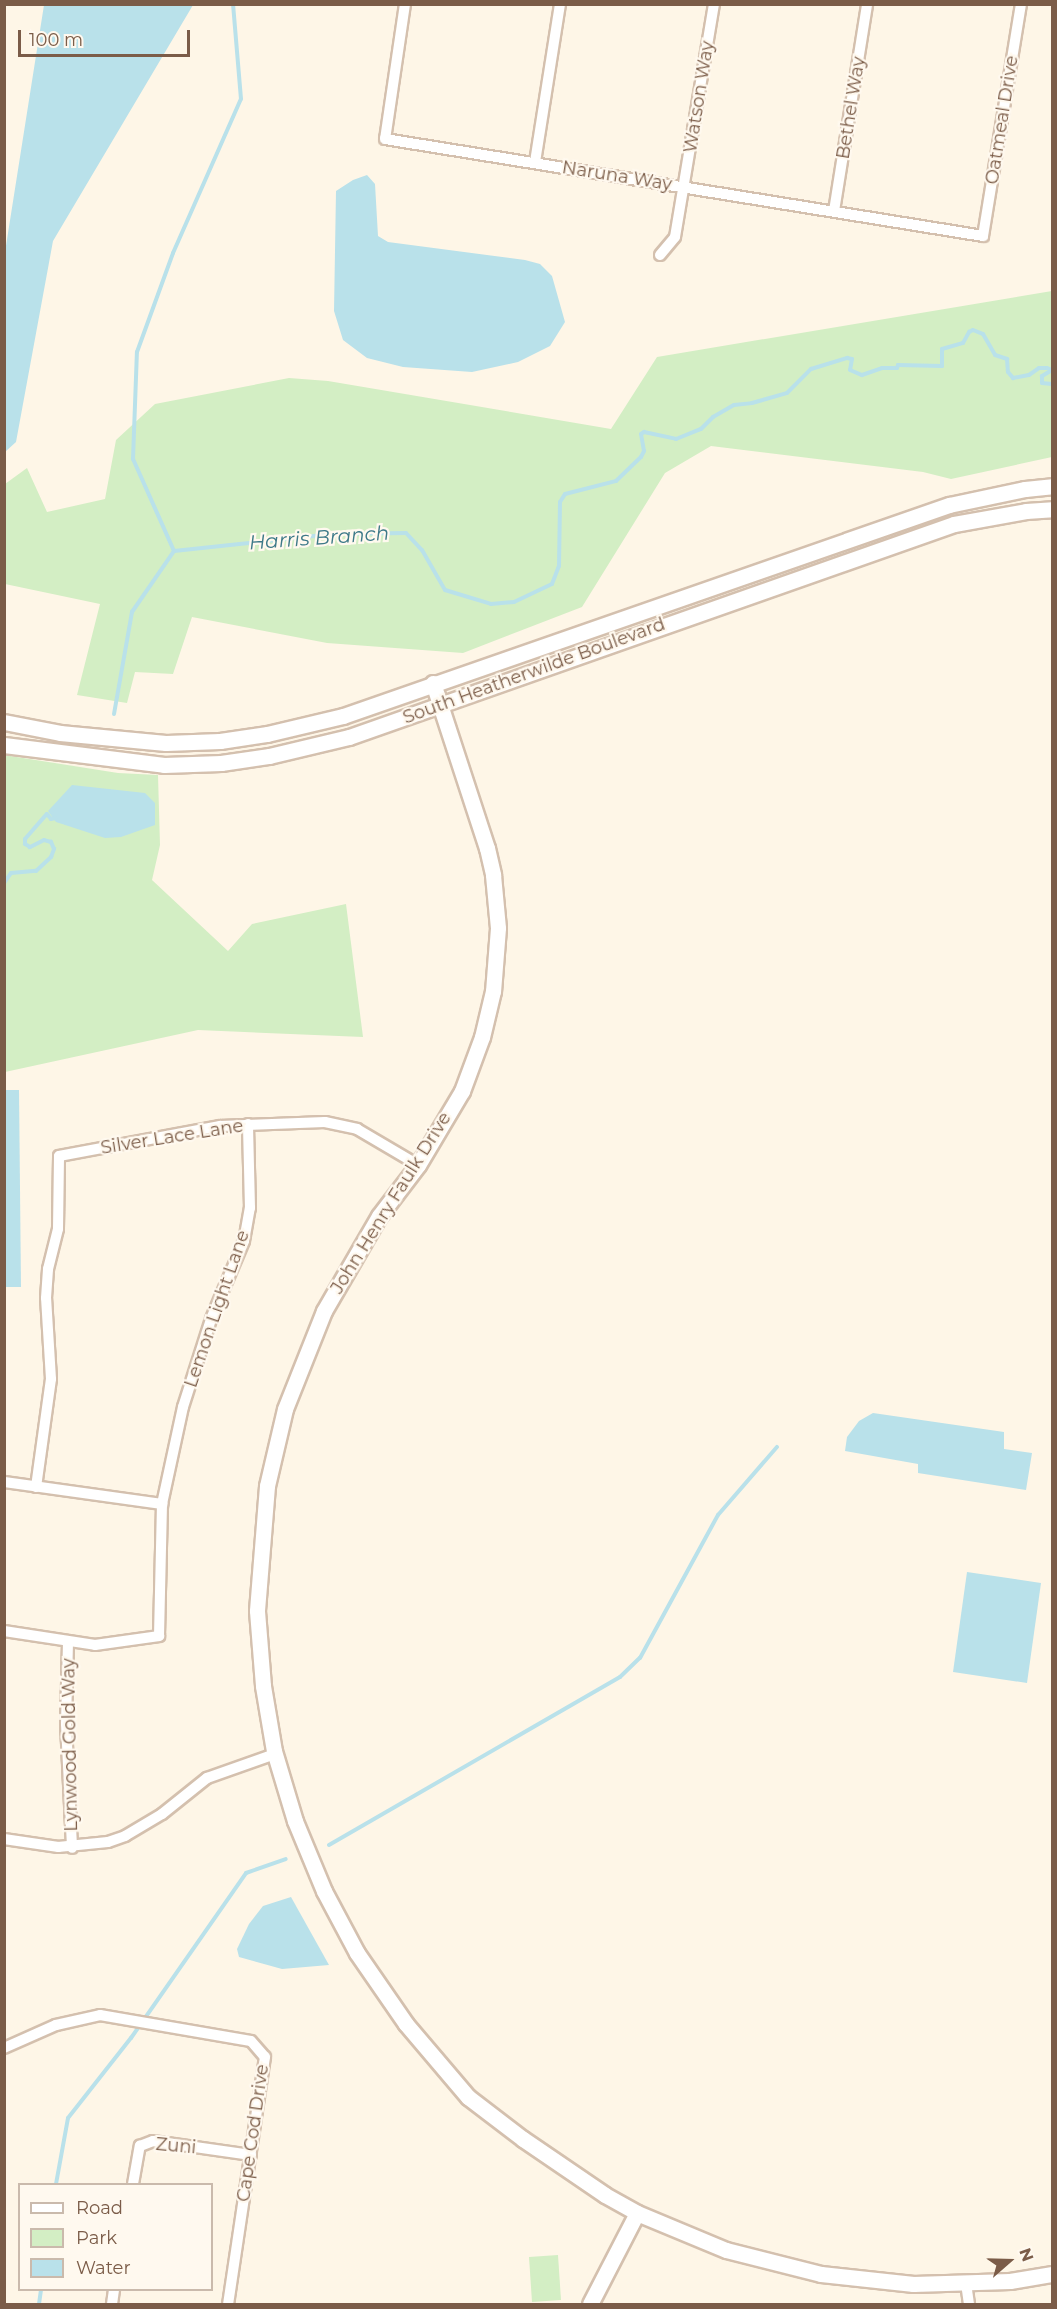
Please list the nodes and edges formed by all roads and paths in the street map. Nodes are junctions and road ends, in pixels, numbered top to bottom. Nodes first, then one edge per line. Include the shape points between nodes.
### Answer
1 (405, 4) edge
2 (560, 4) edge
3 (714, 4) edge
4 (867, 4) edge
5 (1021, 4) edge
6 (535, 162) junction
7 (684, 186) junction
8 (834, 211) junction
9 (983, 236) joint
10 (660, 255) dead end
11 (1053, 486) edge
12 (1053, 509) edge
13 (880, 528) junction
14 (886, 546) junction
15 (433, 683) junction
16 (440, 705) junction
17 (4, 723) edge
18 (4, 745) edge
19 (248, 1124) junction
20 (418, 1165) junction
21 (4, 1482) edge
22 (36, 1487) junction
23 (162, 1504) junction
24 (4, 1631) edge
25 (68, 1642) junction
26 (275, 1754) junction
27 (4, 1839) edge
28 (72, 1848) junction
29 (4, 2048) edge
30 (250, 2155) junction
31 (133, 2183) edge
32 (637, 2213) junction
33 (1053, 2274) edge
34 (966, 2283) junction
35 (228, 2304) edge
36 (590, 2304) edge
37 (969, 2304) edge

1 - 6 street, Naruna Way via 385,139
2 - 6 street
3 - 7 street, Watson Way
4 - 8 street, Bethel Way
5 - 9 street, Oatmeal Drive
6 - 7 street, Naruna Way
7 - 8 street, Naruna Way
7 - 10 street, Watson Way via 675,237
8 - 9 street, Naruna Way
11 - 13 street, South Heatherwilde Boulevard via 949,505
12 - 14 street, South Heatherwilde Boulevard via 954,524
13 - 14 street
13 - 15 street, South Heatherwilde Boulevard
14 - 16 street, South Heatherwilde Boulevard
15 - 16 street, John Henry Faulk Drive
15 - 17 street, South Heatherwilde Boulevard via 343,716 220,741 166,743 60,733
16 - 18 street, South Heatherwilde Boulevard via 349,737 221,763 164,765
16 - 20 street, John Henry Faulk Drive via 487,848 498,928 493,991 482,1037 462,1091
19 - 20 street, Silver Lace Lane via 326,1122 357,1129
19 - 22 street, Silver Lace Lane via 58,1156 58,1229 46,1298 51,1378
19 - 23 street, Lemon Light Lane via 250,1208 244,1241 211,1319 183,1407
20 - 26 street, John Henry Faulk Drive via 379,1216 324,1311 285,1409 267,1486 257,1611 262,1686
21 - 22 street
22 - 23 street
23 - 25 street, Lemon Light Lane via 159,1636 119,1643
24 - 25 street
25 - 28 street, Lynwood Gold Way via 66,1724
26 - 28 street via 207,1778 162,1814 125,1836
26 - 32 street, John Henry Faulk Drive via 295,1821 324,1891 357,1953 406,2024 468,2097
27 - 28 street
29 - 30 street, Cape Cod Drive via 56,2025 100,2014 251,2041 265,2057
30 - 31 street, Zuni via 153,2141 140,2146
30 - 35 street, Cape Cod Drive
32 - 34 street, John Henry Faulk Drive via 726,2250 822,2274 913,2284
32 - 36 street
33 - 34 street, John Henry Faulk Drive
34 - 37 street

